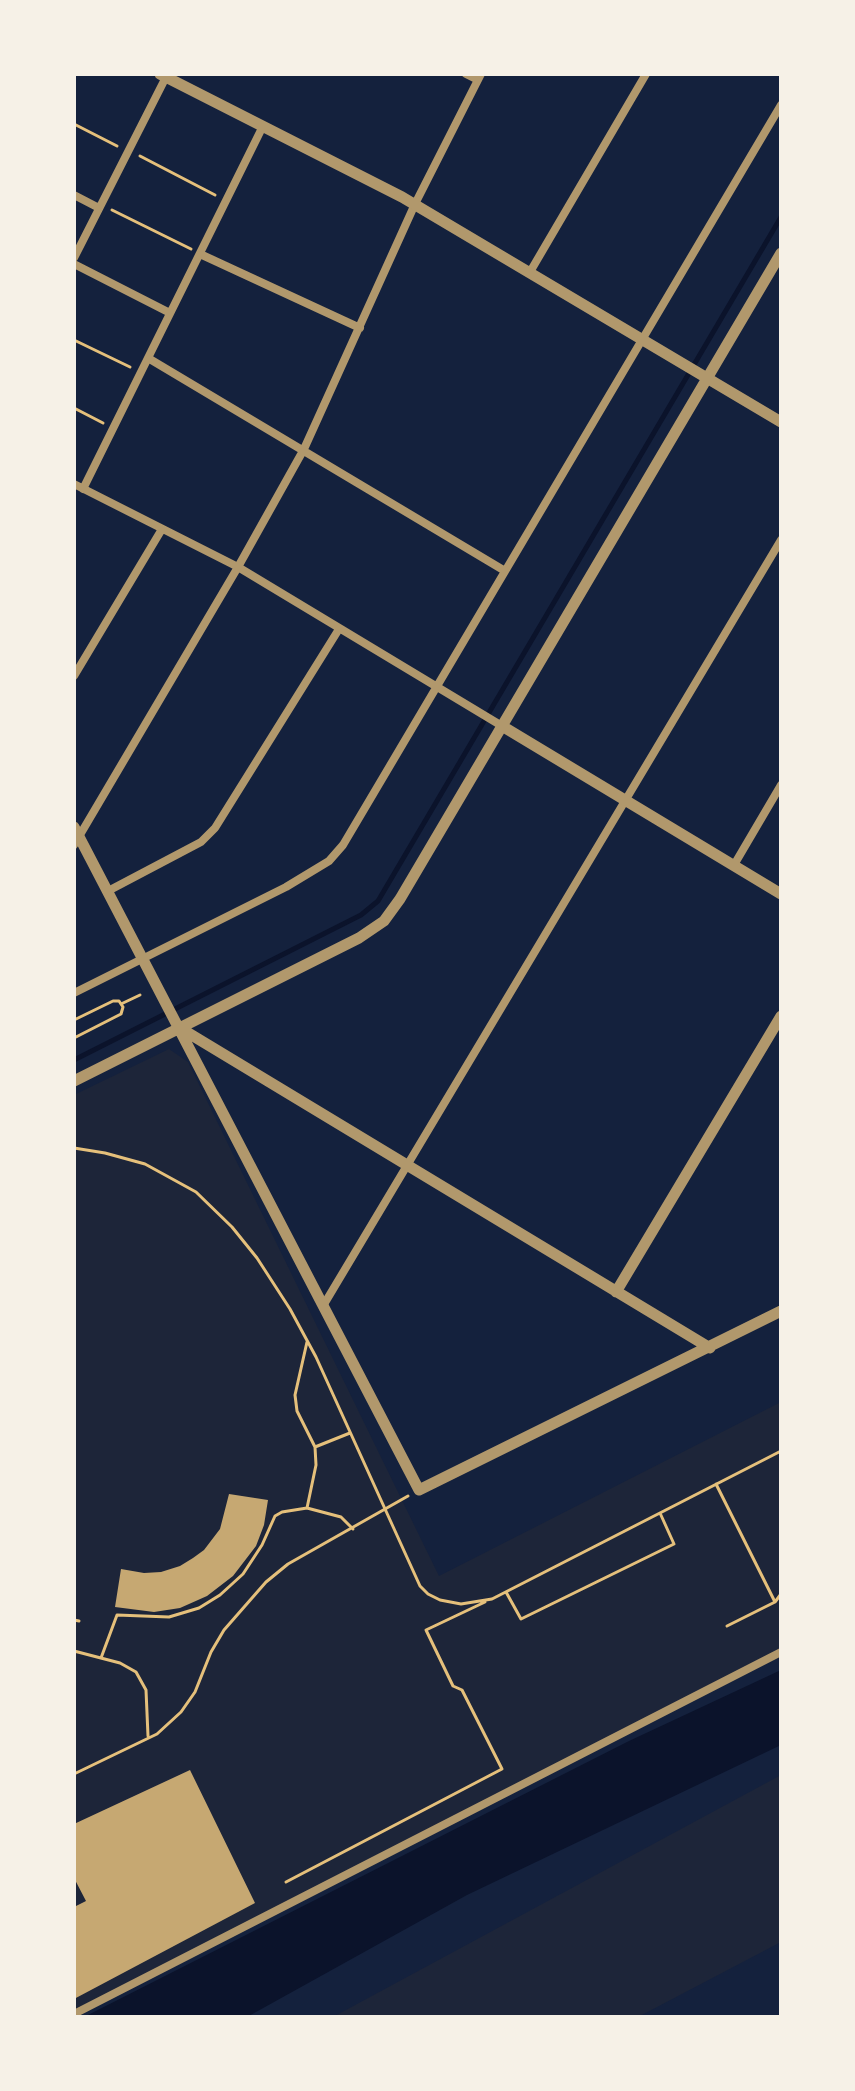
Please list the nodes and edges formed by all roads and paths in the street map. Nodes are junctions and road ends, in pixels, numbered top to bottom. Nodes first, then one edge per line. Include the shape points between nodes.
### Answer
1 (466, 74) edge
2 (646, 74) edge
3 (163, 76) edge
4 (480, 77) edge
5 (781, 105) edge
6 (74, 124) edge
7 (263, 126) junction
8 (128, 151) junction
9 (74, 195) edge
10 (226, 200) junction
11 (415, 204) junction
12 (100, 206) junction
13 (781, 253) edge
14 (200, 254) junction
15 (74, 258) edge
16 (74, 264) edge
17 (530, 272) junction
18 (170, 313) junction
19 (360, 328) junction
20 (642, 339) junction
21 (74, 340) edge
22 (148, 358) junction
23 (141, 372) junction
24 (703, 375) junction
25 (74, 408) edge
26 (781, 422) edge
27 (113, 428) junction
28 (304, 449) junction
29 (78, 486) edge
30 (162, 529) junction
31 (781, 540) edge
32 (238, 567) junction
33 (505, 571) junction
34 (339, 629) junction
35 (74, 676) edge
36 (436, 687) junction
37 (498, 723) junction
38 (781, 785) edge
39 (626, 800) junction
40 (76, 836) edge
41 (734, 865) junction
42 (108, 891) junction
43 (781, 894) edge
44 (143, 959) junction
45 (74, 993) edge
46 (140, 995) dead end
47 (121, 1004) junction
48 (781, 1016) edge
49 (74, 1020) edge
50 (178, 1023) junction
51 (74, 1038) edge
52 (74, 1081) edge
53 (74, 1148) edge
54 (407, 1166) junction
55 (616, 1292) junction
56 (323, 1306) junction
57 (781, 1311) edge
58 (307, 1342) junction
59 (710, 1348) junction
60 (350, 1433) junction
61 (315, 1447) junction
62 (781, 1451) edge
63 (716, 1484) junction
64 (419, 1490) junction
65 (307, 1508) junction
66 (384, 1509) junction
67 (660, 1513) junction
68 (353, 1529) junction
69 (507, 1592) junction
70 (781, 1594) edge
71 (775, 1602) junction
72 (727, 1626) dead end
73 (74, 1651) edge
74 (781, 1652) edge
75 (101, 1658) junction
76 (148, 1738) junction
77 (74, 1774) edge
78 (286, 1882) dead end
79 (74, 2014) edge

1 - 4 street
2 - 17 street
3 - 7 street
3 - 8 street
4 - 11 street
5 - 20 street
6 - 8 path
7 - 10 street
7 - 11 street
8 - 10 path
8 - 12 street
9 - 12 street
10 - 14 street
11 - 17 street
11 - 19 street
12 - 14 path
12 - 15 street
13 - 24 street
14 - 18 street
14 - 19 street
16 - 18 street
17 - 20 street
18 - 22 street
19 - 28 street
20 - 24 street
20 - 33 street
21 - 23 path
22 - 23 street
22 - 28 street
23 - 27 street
24 - 26 street
24 - 37 street
25 - 27 path
27 - 29 street
28 - 32 street
28 - 33 street
29 - 30 street
30 - 32 street
30 - 35 street
31 - 39 street
32 - 34 street
32 - 40 street
33 - 36 street
34 - 36 street
34 - 42 street via 215,828 201,842
36 - 37 street
36 - 44 street via 329,861
37 - 39 street
37 - 50 street via 384,921 359,938
38 - 41 street
39 - 41 street
39 - 54 street
40 - 42 street
41 - 43 street
42 - 44 street
44 - 45 street
44 - 50 street
46 - 47 path
47 - 49 path via 113,1001
47 - 51 path via 121,1014
48 - 55 street
50 - 52 street
50 - 54 street
50 - 56 street
53 - 58 path via 145,1164 196,1192 257,1258
54 - 55 street
54 - 56 street
55 - 59 street
56 - 64 street
57 - 59 street
58 - 60 path
58 - 61 path via 295,1395
59 - 64 street
60 - 61 path
60 - 66 path
61 - 65 path
62 - 63 path
63 - 67 path
63 - 71 path
64 - 66 path
65 - 68 path via 341,1517
65 - 75 path via 275,1516 243,1574 199,1608 169,1617 117,1615
66 - 68 path
66 - 69 path via 428,1594 461,1604
67 - 69 path
67 - 69 path via 674,1544 521,1619
68 - 76 path via 266,1582 224,1630 181,1712
69 - 78 path via 426,1630 502,1769
70 - 71 path
71 - 72 path
73 - 75 path
74 - 79 street
75 - 76 path via 136,1672 146,1690
76 - 77 path

